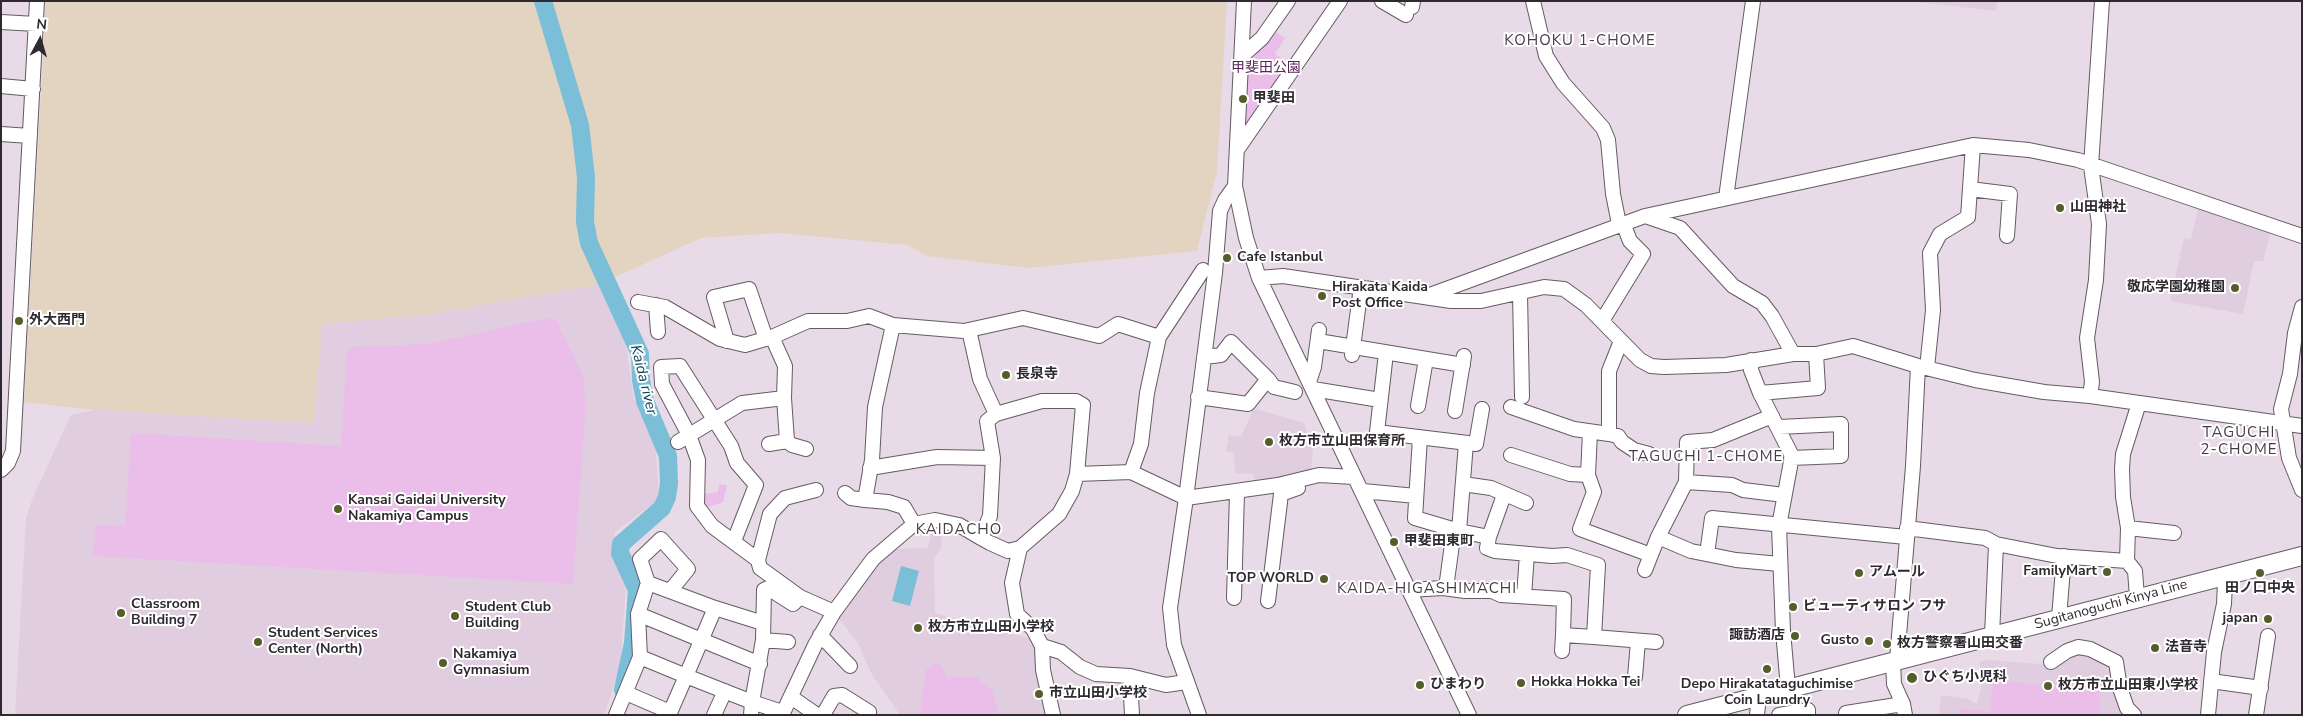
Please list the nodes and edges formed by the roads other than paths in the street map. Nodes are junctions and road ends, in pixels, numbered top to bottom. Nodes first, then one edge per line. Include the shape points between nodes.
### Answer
1 (37, 1) edge
2 (1244, 1) edge
3 (1288, 1) edge
4 (1340, 1) edge
5 (1382, 1) edge
6 (1533, 1) edge
7 (1752, 1) edge
8 (2102, 1) edge
9 (1410, 8) edge
10 (1, 22) edge
11 (36, 24) junction
12 (1242, 56) junction
13 (1, 86) edge
14 (32, 89) junction
15 (1, 134) edge
16 (30, 136) junction
17 (1973, 145) junction
18 (1237, 150) junction
19 (2091, 166) junction
20 (1235, 186) junction
21 (1970, 189) junction
22 (1726, 198) junction
23 (1645, 216) junction
24 (1621, 223) junction
25 (2007, 236) dead end
26 (2302, 236) edge
27 (1209, 271) junction
28 (1259, 278) junction
29 (1361, 286) junction
30 (1520, 293) junction
31 (1426, 296) junction
32 (638, 302) dead end
33 (656, 305) junction
34 (2302, 307) edge
35 (1602, 321) junction
36 (893, 325) junction
37 (969, 330) junction
38 (658, 332) dead end
39 (1159, 337) junction
40 (769, 338) junction
41 (727, 341) junction
42 (1621, 341) junction
43 (1352, 352) junction
44 (1386, 353) junction
45 (1793, 354) junction
46 (1816, 354) junction
47 (1204, 357) junction
48 (1426, 359) junction
49 (1751, 360) junction
50 (1922, 367) junction
51 (1268, 379) junction
52 (1311, 385) junction
53 (1295, 392) dead end
54 (1760, 393) junction
55 (2090, 396) junction
56 (1522, 397) dead end
57 (784, 398) junction
58 (1198, 398) junction
59 (1380, 400) junction
60 (2139, 403) junction
61 (1418, 406) dead end
62 (1511, 407) dead end
63 (1482, 409) dead end
64 (1455, 411) dead end
65 (996, 414) junction
66 (714, 420) junction
67 (1775, 422) junction
68 (2283, 425) junction
69 (2302, 426) edge
70 (1590, 432) junction
71 (1609, 434) junction
72 (1420, 437) junction
73 (684, 439) junction
74 (787, 441) junction
75 (1466, 443) junction
76 (769, 444) dead end
77 (806, 448) dead end
78 (1511, 454) dead end
79 (1649, 454) dead end
80 (993, 458) junction
81 (1791, 458) junction
82 (870, 468) junction
83 (1, 470) edge
84 (1131, 472) junction
85 (1077, 474) junction
86 (1319, 475) junction
87 (1588, 476) junction
88 (1354, 477) junction
89 (1686, 482) junction
90 (1463, 484) junction
91 (816, 490) dead end
92 (2302, 490) edge
93 (1363, 491) junction
94 (1237, 492) junction
95 (845, 493) dead end
96 (1504, 495) junction
97 (1416, 496) junction
98 (1784, 496) junction
99 (1186, 498) junction
100 (865, 500) junction
101 (1526, 503) dead end
102 (914, 524) junction
103 (1779, 526) junction
104 (2128, 528) junction
105 (1456, 530) junction
106 (1907, 532) junction
107 (2174, 533) dead end
108 (1489, 537) junction
109 (1658, 537) junction
110 (981, 538) junction
111 (734, 541) junction
112 (1996, 544) junction
113 (1020, 548) junction
114 (1527, 554) junction
115 (1707, 554) junction
116 (1651, 555) junction
117 (2064, 556) junction
118 (2302, 556) edge
119 (758, 560) junction
120 (2127, 561) junction
121 (1780, 564) junction
122 (1645, 570) dead end
123 (2223, 576) junction
124 (648, 583) junction
125 (1446, 588) junction
126 (1409, 590) junction
127 (670, 591) junction
128 (1524, 596) junction
129 (800, 597) junction
130 (2138, 597) junction
131 (1234, 598) dead end
132 (1268, 601) dead end
133 (715, 608) junction
134 (834, 612) junction
135 (638, 614) junction
136 (2059, 618) junction
137 (762, 623) junction
138 (820, 635) junction
139 (1563, 635) junction
140 (1992, 636) junction
141 (2268, 636) dead end
142 (1594, 637) junction
143 (702, 640) junction
144 (763, 640) junction
145 (1638, 640) junction
146 (788, 642) dead end
147 (1656, 642) dead end
148 (1042, 646) junction
149 (1562, 651) dead end
150 (640, 657) junction
151 (1895, 661) junction
152 (2051, 662) dead end
153 (760, 664) junction
154 (850, 666) dead end
155 (686, 676) junction
156 (1130, 676) junction
157 (1635, 677) dead end
158 (2211, 681) junction
159 (1186, 682) junction
160 (1788, 688) junction
161 (2261, 688) junction
162 (725, 691) junction
163 (626, 693) junction
164 (1759, 696) junction
165 (791, 697) junction
166 (751, 708) edge
167 (1904, 709) edge
168 (1846, 711) edge
169 (670, 713) edge
170 (782, 714) edge
171 (616, 715) edge
172 (714, 715) edge
173 (817, 715) edge
174 (823, 715) edge
175 (868, 715) edge
176 (1053, 715) edge
177 (1132, 715) edge
178 (1199, 715) edge
179 (1469, 715) edge
180 (1687, 715) edge
181 (1757, 715) edge
182 (1779, 715) edge
183 (1808, 715) edge
184 (2134, 715) edge
185 (2208, 715) edge
186 (2256, 715) edge

1 - 11 street
2 - 12 street
3 - 12 street via 1262,38
4 - 18 street
5 - 9 street
6 - 24 street via 1546,56 1563,83 1603,128 1608,140 1614,202
7 - 22 street
8 - 19 street
10 - 11 street
11 - 14 street
12 - 18 street
13 - 14 street
14 - 16 street
15 - 16 street
16 - 83 street via 13,451
17 - 19 street via 2029,150 2078,160
17 - 21 street
17 - 22 street
18 - 20 street
19 - 26 street
19 - 55 street via 2099,224 2096,280 2087,338 2092,382
20 - 27 street via 1220,211
20 - 28 street
21 - 25 street via 2010,194
21 - 50 street via 1968,216 1940,234 1930,253 1933,310
22 - 23 street
23 - 24 street
23 - 45 street via 1680,228 1733,286 1762,303
24 - 31 street
24 - 35 street via 1630,241 1643,254
27 - 39 street
27 - 47 street
28 - 29 street via 1283,276
28 - 52 street
29 - 31 street
29 - 43 street
30 - 31 street via 1480,301 1450,301
30 - 35 street via 1544,287 1564,290
30 - 56 street
32 - 33 street
33 - 38 street
33 - 41 street
34 - 68 street via 2282,409
35 - 42 street
36 - 37 street
36 - 40 street via 869,316 847,321 808,321
36 - 82 street via 875,407
37 - 39 street via 1023,318 1099,336 1118,324
37 - 65 street via 980,379
39 - 84 street via 1147,393 1141,444
40 - 41 street via 745,345
40 - 41 street via 749,289 714,297
40 - 57 street via 785,366
42 - 49 street via 1651,366 1726,365
42 - 71 street via 1609,370
43 - 44 street
43 - 52 street via 1318,336
44 - 48 street
44 - 59 street
45 - 46 street
45 - 49 street
46 - 50 street via 1853,346
46 - 54 street via 1818,388
47 - 51 street via 1221,355 1231,342
47 - 58 street
48 - 61 street
48 - 64 street via 1464,360
49 - 54 street via 1751,370
50 - 55 street via 2044,392
50 - 106 street
51 - 53 street via 1274,387
51 - 58 street via 1248,404
52 - 59 street
52 - 88 street
54 - 67 street
55 - 60 street
57 - 66 street via 742,404
57 - 74 street
58 - 99 street
59 - 72 street via 1377,432
60 - 68 street
60 - 104 street via 2123,454 2123,497
62 - 70 street
63 - 75 street via 1476,444
65 - 80 street via 988,421
65 - 85 street via 1042,401 1076,401 1083,405
66 - 73 street
66 - 73 street via 680,366 657,366
66 - 111 street via 731,446 737,463 756,485
67 - 81 street
67 - 81 street via 1841,424 1841,456
67 - 89 street via 1713,440 1687,442
68 - 69 street
68 - 92 street via 2289,458
70 - 71 street
70 - 87 street
71 - 79 street via 1618,436 1634,450
72 - 75 street
72 - 97 street
73 - 111 street via 698,460 697,506 712,526
74 - 76 street
74 - 77 street via 792,446
75 - 90 street
78 - 87 street via 1548,463 1570,474
80 - 82 street via 937,457
80 - 110 street via 990,516
81 - 98 street
82 - 100 street
84 - 85 street
84 - 99 street
85 - 113 street via 1059,514
86 - 88 street
86 - 94 street
86 - 132 street via 1304,486 1281,494
87 - 116 street via 1594,492 1580,529
88 - 93 street
89 - 98 street via 1732,485 1743,490
89 - 109 street
90 - 96 street via 1491,488
90 - 105 street
91 - 119 street via 785,498 770,514
93 - 97 street
93 - 126 street
94 - 99 street
94 - 131 street
95 - 100 street via 851,498
96 - 101 street
96 - 108 street
97 - 105 street via 1415,518
98 - 103 street
99 - 159 street via 1170,608 1174,644
100 - 102 street via 904,507
102 - 110 street via 935,520 959,525
102 - 134 street via 873,559
103 - 106 street
103 - 115 street via 1712,518
103 - 121 street
104 - 107 street
104 - 120 street
105 - 108 street
105 - 125 street
106 - 112 street via 1985,538
106 - 151 street
108 - 114 street via 1486,548
109 - 115 street
109 - 116 street
110 - 113 street via 1008,551
111 - 119 street
112 - 117 street
112 - 140 street
113 - 148 street via 1012,583 1017,614 1033,629
114 - 128 street
114 - 142 street via 1567,555 1598,566
115 - 121 street
116 - 122 street
117 - 120 street
117 - 136 street
118 - 123 main road, Sugitanoguchi Kinya Line
119 - 129 street via 760,568
120 - 130 street via 2134,571
121 - 160 street
123 - 130 main road, Sugitanoguchi Kinya Line
123 - 158 street via 2224,604
124 - 127 street
124 - 127 street via 640,559 661,540 688,569
124 - 135 street
125 - 126 street
125 - 128 street
126 - 179 street
127 - 133 street
128 - 139 street via 1564,599
129 - 134 street
129 - 137 street via 793,604 768,588 764,590
130 - 136 main road, Sugitanoguchi Kinya Line
133 - 137 street
133 - 143 street
134 - 138 street
135 - 143 street
135 - 150 street
136 - 140 main road, Sugitanoguchi Kinya Line
137 - 144 street
138 - 154 street
138 - 165 street
139 - 142 street
139 - 149 street
140 - 151 main road, Sugitanoguchi Kinya Line
141 - 161 street
142 - 145 street
143 - 153 street
143 - 155 street
144 - 146 street
144 - 153 street
145 - 147 street
145 - 157 street
148 - 156 street via 1061,652 1080,667 1096,674
148 - 176 street via 1043,670
150 - 155 street
150 - 163 street
151 - 160 main road, Sugitanoguchi Kinya Line
151 - 167 street via 1894,684
152 - 184 street via 2078,647 2090,649 2116,662 2120,688 2127,708
153 - 166 street
155 - 162 street
155 - 169 street
156 - 159 street via 1166,685
156 - 177 street
158 - 161 street
158 - 185 street
159 - 178 street
160 - 164 main road, Sugitanoguchi Kinya Line
161 - 186 street
162 - 166 street
162 - 172 street
163 - 169 street
163 - 171 street
164 - 180 main road, Sugitanoguchi Kinya Line
164 - 181 street
165 - 170 street
165 - 173 street
166 - 170 street
167 - 168 street
174 - 175 street via 834,696 842,694 869,712
182 - 183 street via 1808,710

